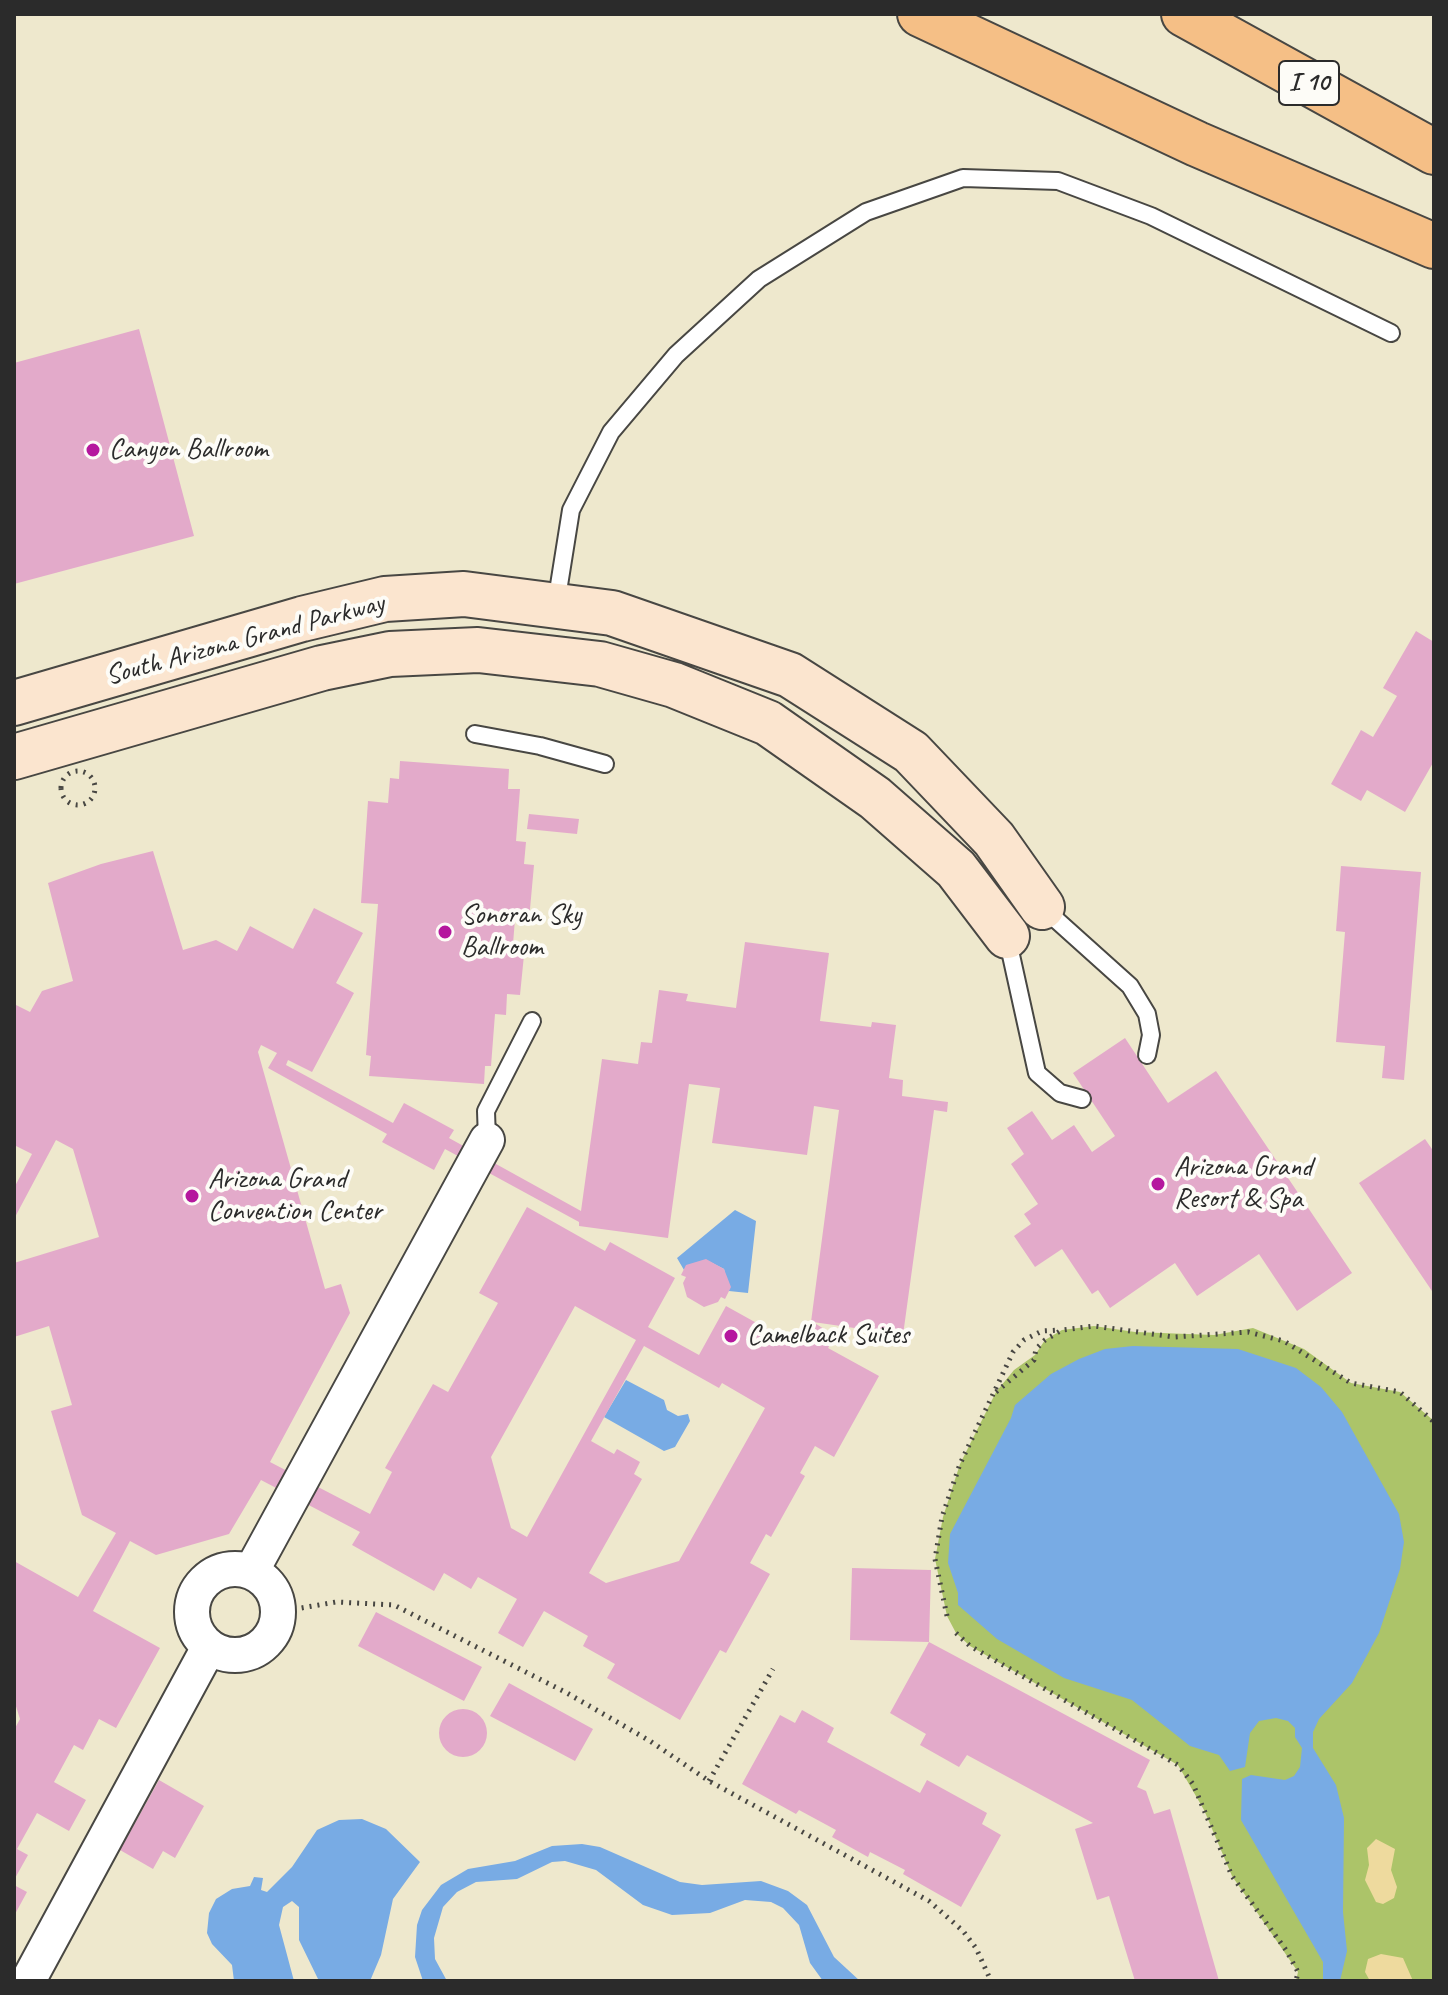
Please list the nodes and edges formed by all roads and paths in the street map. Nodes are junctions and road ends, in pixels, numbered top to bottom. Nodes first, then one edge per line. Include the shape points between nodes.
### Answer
1 (920, 14) edge
2 (1184, 14) edge
3 (1434, 152) edge
4 (1434, 246) edge
5 (1391, 333) dead end
6 (556, 605) junction
7 (14, 703) edge
8 (475, 734) dead end
9 (14, 757) edge
10 (605, 764) dead end
11 (73, 772) joint
12 (1042, 907) joint
13 (1007, 936) joint
14 (532, 1021) dead end
15 (1147, 1055) dead end
16 (1082, 1099) dead end
17 (487, 1140) joint
18 (1062, 1330) junction
19 (996, 1392) junction
20 (1434, 1422) edge
21 (251, 1572) junction
22 (278, 1612) junction
23 (947, 1616) dead end
24 (956, 1633) dead end
25 (209, 1647) junction
26 (773, 1669) dead end
27 (709, 1781) junction
28 (28, 1981) edge
29 (991, 1981) edge
30 (1296, 1981) edge

1 - 4 highway via 1197,144
2 - 3 highway, I 10
5 - 6 lane via 1151,216 1058,181 963,178 866,212 759,279 676,355 611,432 571,510
6 - 7 street, South Arizona Grand Parkway via 464,594 385,599
6 - 12 street, South Arizona Grand Parkway via 612,613 790,675 911,752 994,839
8 - 10 lane
9 - 13 street, South Arizona Grand Parkway via 322,668 390,654 478,650 600,664 674,685 768,723 875,798 944,859
11 - 11 path via 87,774 94,783 94,794 82,805 70,804 60,790 63,779
12 - 15 lane, South Arizona Grand Parkway via 1130,986 1147,1014
13 - 16 lane, South Arizona Grand Parkway via 1037,1073 1060,1093
14 - 17 lane via 486,1111
17 - 21 street
18 - 19 path via 1045,1340 1034,1360
18 - 19 path via 1042,1331 1024,1340
18 - 20 path via 1094,1326 1174,1337 1268,1335 1351,1383 1400,1392
19 - 23 path via 960,1464 942,1517 935,1559
21 - 22 street via 270,1588
21 - 25 street via 215,1574 198,1590 192,1622
22 - 25 street via 270,1638 248,1653 235,1656
22 - 27 path via 336,1602 394,1605 567,1693
24 - 30 path via 970,1646 1178,1765 1193,1784 1232,1876 1286,1950 1298,1972
25 - 28 street
26 - 27 path
27 - 29 path via 929,1901 963,1931

